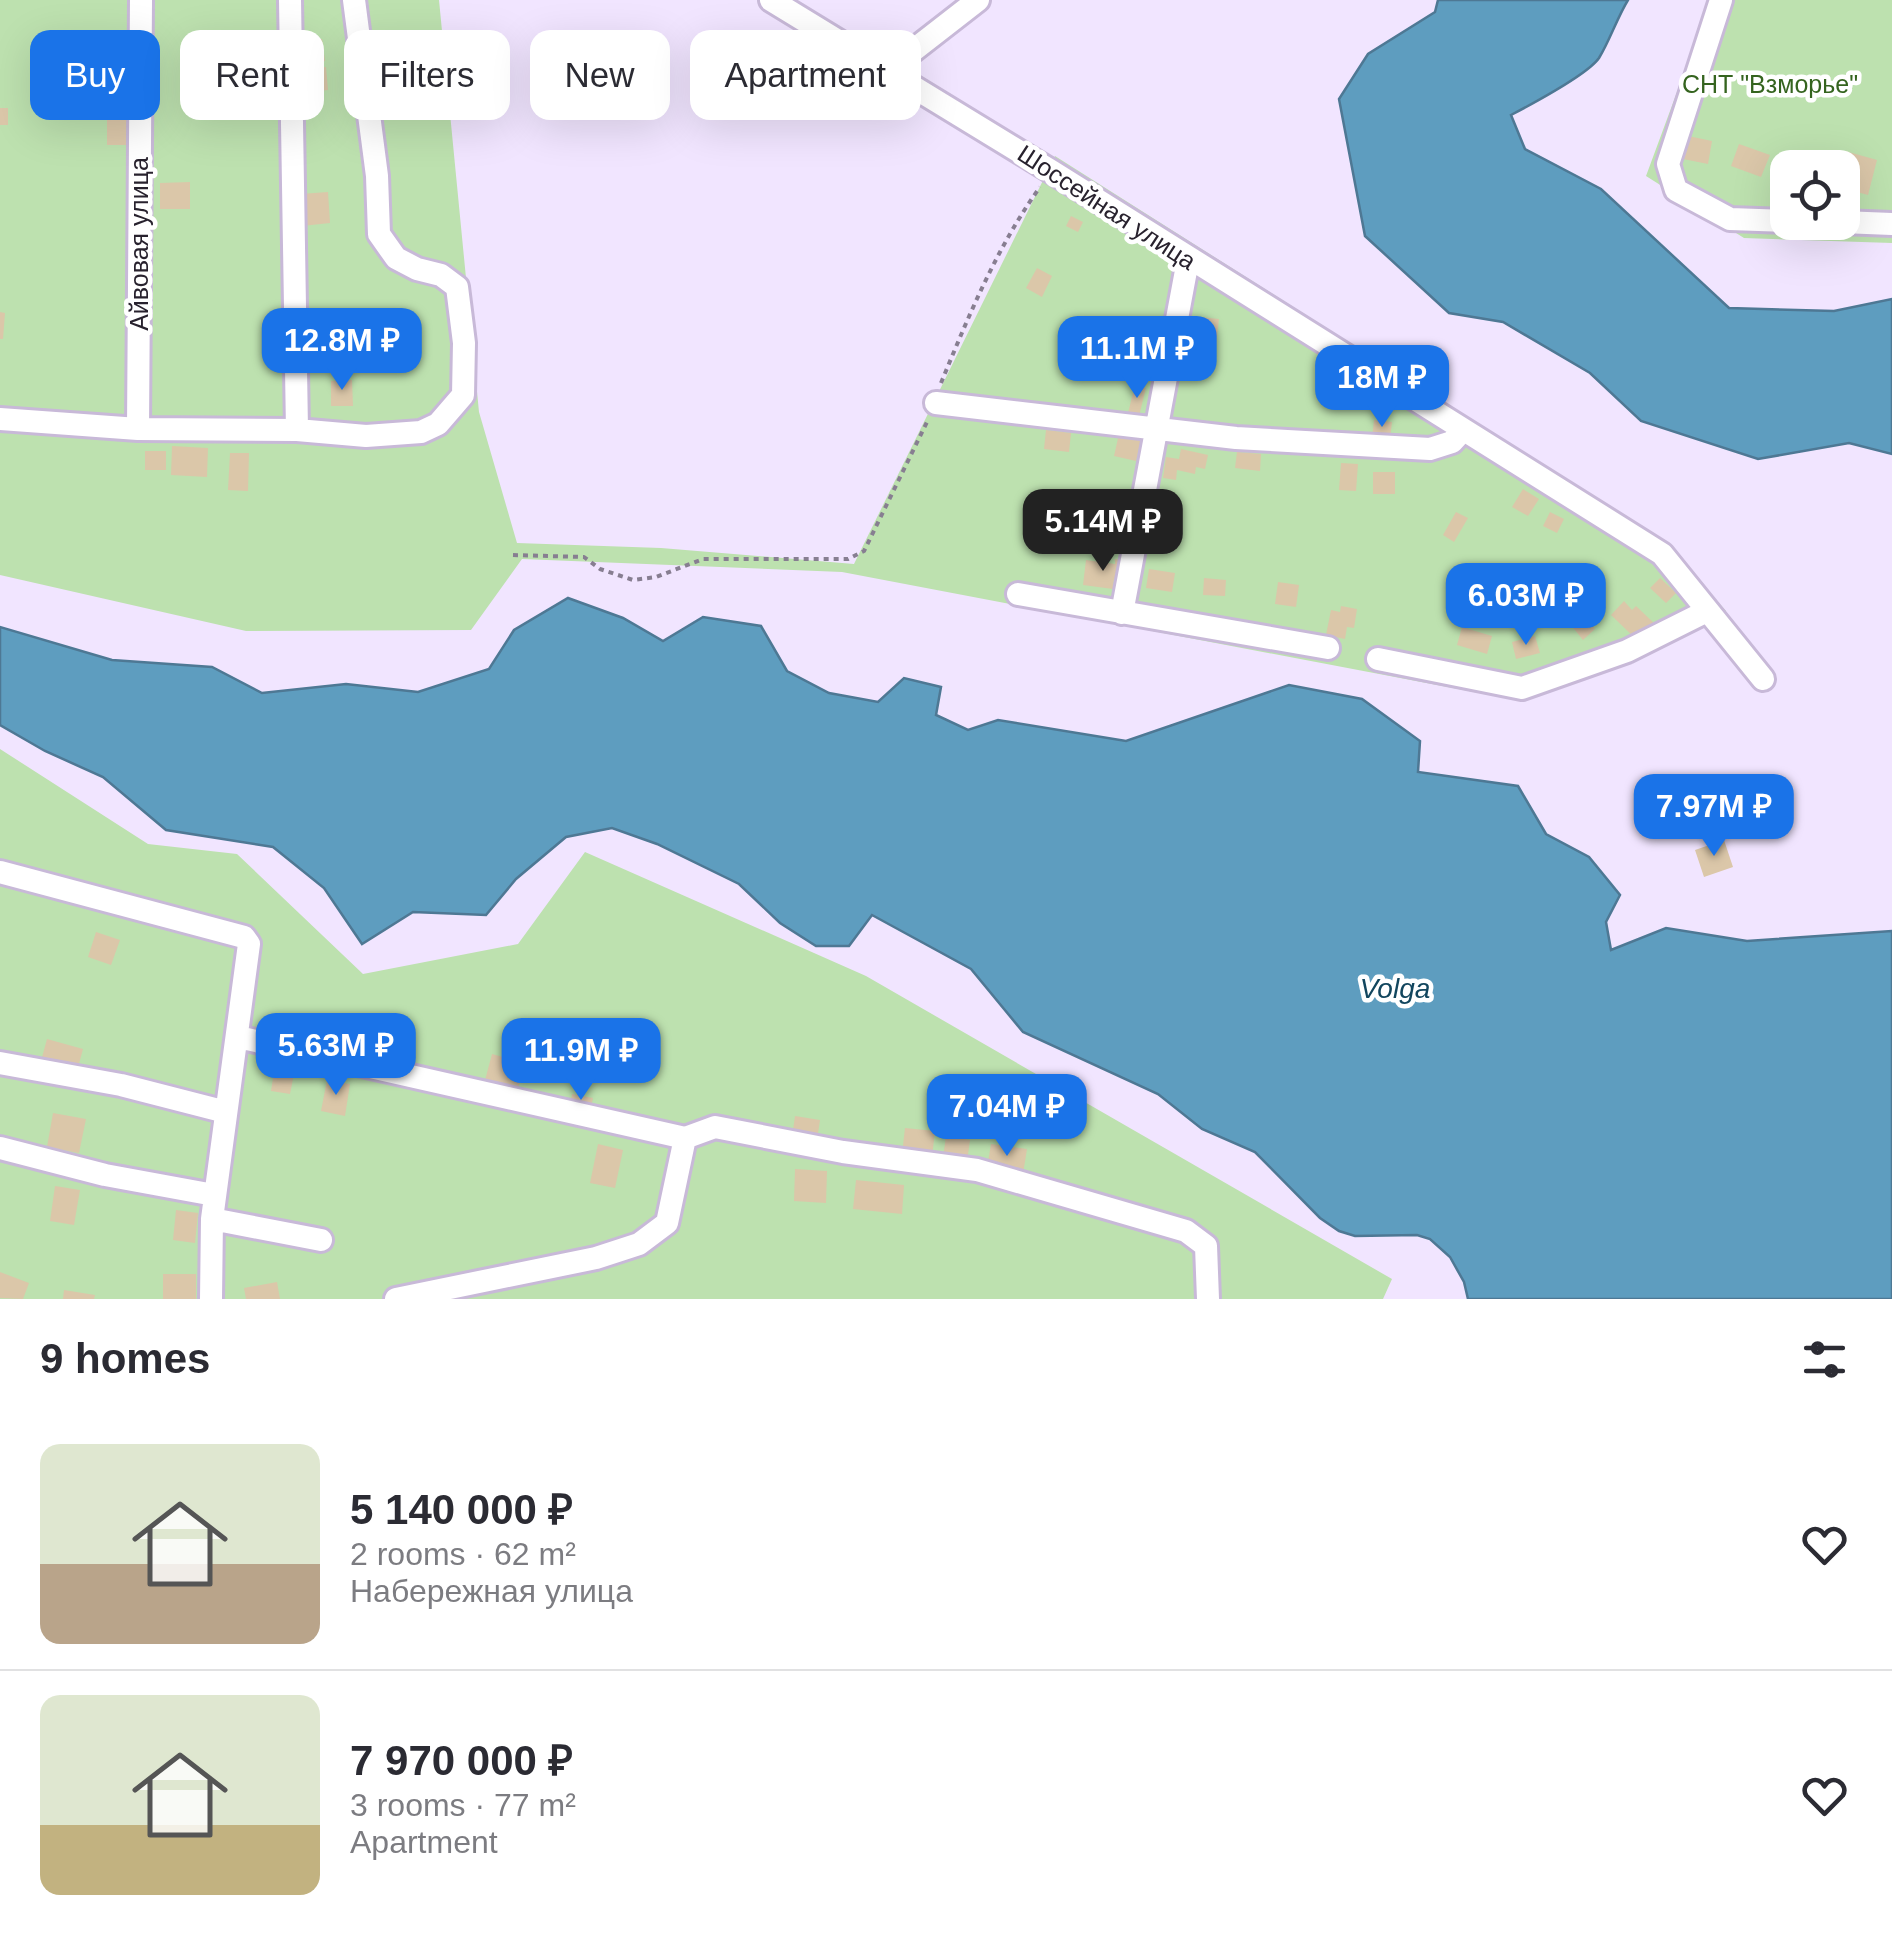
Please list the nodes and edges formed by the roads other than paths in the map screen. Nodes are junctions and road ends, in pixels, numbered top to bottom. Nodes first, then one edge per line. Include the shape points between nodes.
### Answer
1 (141, 0) edge
2 (290, 0) edge
3 (354, 0) edge
4 (771, 0) edge
5 (978, 0) edge
6 (1721, 0) edge
7 (807, 9) edge
8 (835, 30) edge
9 (921, 44) edge
10 (921, 90) edge
11 (1770, 220) edge
12 (1860, 223) edge
13 (1892, 224) edge
14 (1188, 260) junction
15 (936, 403) road end
16 (0, 419) edge
17 (138, 428) junction
18 (1156, 428) junction
19 (297, 430) junction
20 (1463, 430) junction
21 (1018, 594) dead end
22 (1707, 612) junction
23 (1122, 614) junction
24 (1328, 648) dead end
25 (1378, 659) dead end
26 (1762, 678) dead end
27 (0, 872) edge
28 (238, 1037) junction
29 (0, 1063) edge
30 (226, 1112) junction
31 (685, 1138) junction
32 (0, 1148) edge
33 (213, 1207) junction
34 (321, 1240) dead end
35 (211, 1299) edge
36 (396, 1299) edge
37 (1208, 1299) edge

1 - 17 street, Айвовая улица
2 - 19 street
3 - 19 street via 379,234 396,258 457,287 463,395 422,432
4 - 7 street, Шоссейная улица
5 - 9 street
6 - 11 street via 1668,164 1676,190 1730,219
7 - 8 street, Шоссейная улица
10 - 14 street, Шоссейная улица
12 - 13 street
14 - 18 street
14 - 20 street, Шоссейная улица
15 - 18 street
16 - 17 street
17 - 19 street
18 - 20 street via 1430,449
18 - 23 street
20 - 22 street, Шоссейная улица via 1662,554
21 - 23 street
22 - 25 street via 1626,651 1522,688
22 - 26 street, Шоссейная улица
23 - 24 street
27 - 28 street via 244,937 249,944
28 - 30 street
28 - 31 street
29 - 30 street
30 - 33 street
31 - 36 street via 667,1224 639,1244
31 - 37 street via 715,1127 976,1170 1186,1231 1206,1246
32 - 33 street
33 - 34 street
33 - 35 street

